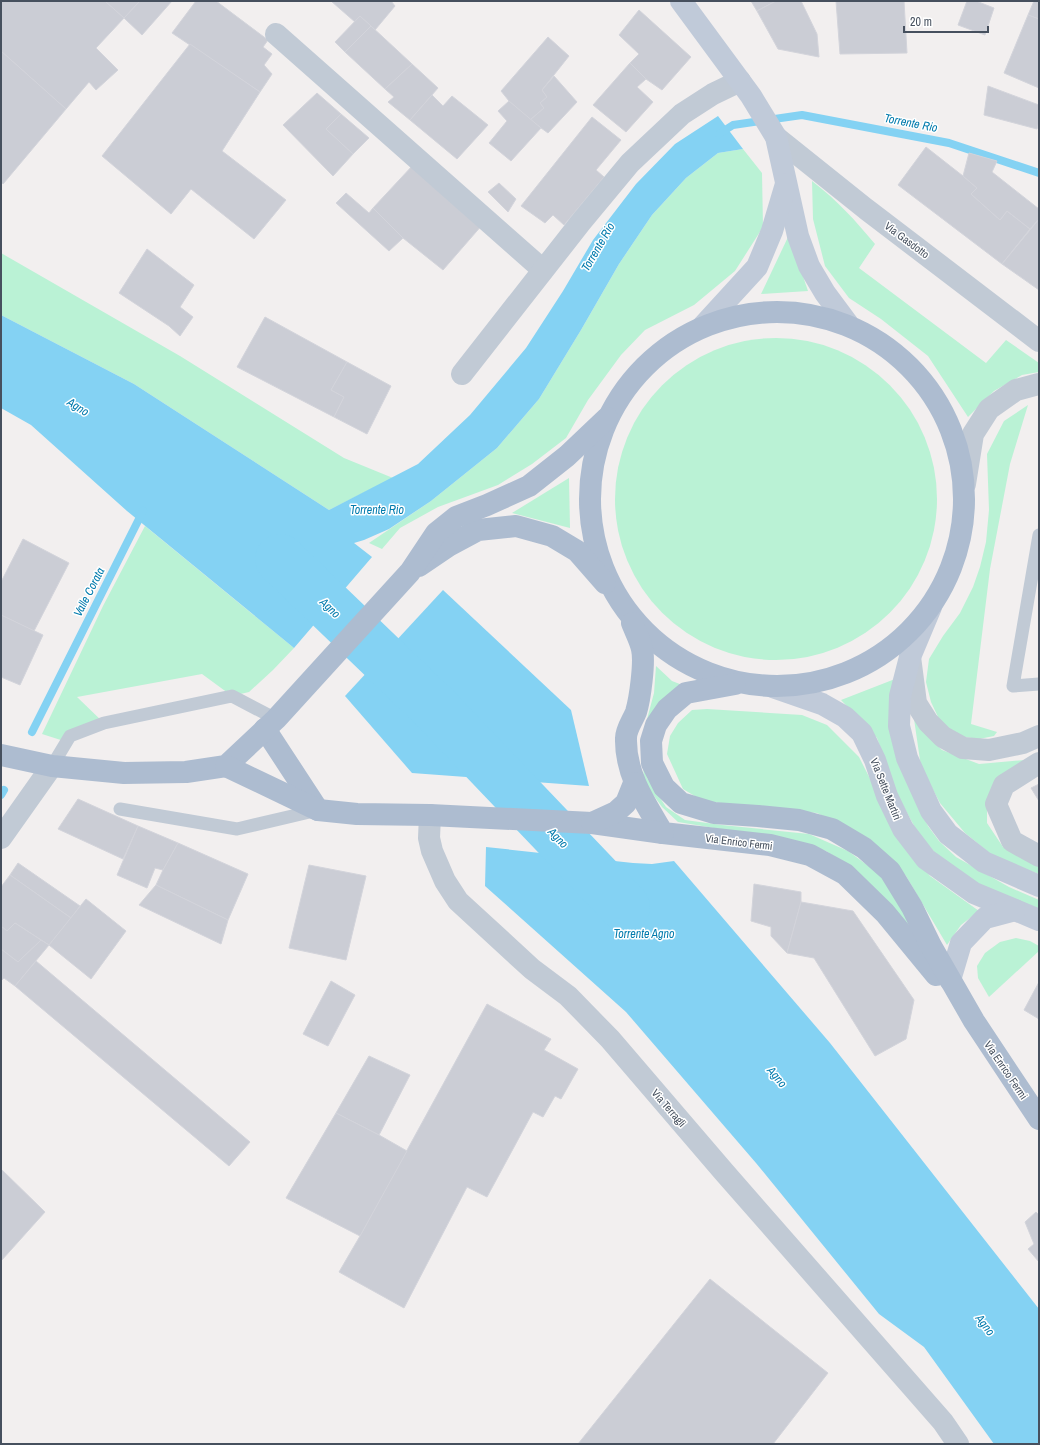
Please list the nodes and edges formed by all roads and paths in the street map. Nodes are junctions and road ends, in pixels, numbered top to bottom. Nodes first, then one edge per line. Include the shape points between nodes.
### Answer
1 (681, 1) edge
2 (276, 34) dead end
3 (746, 89) junction
4 (776, 137) junction
5 (787, 181) junction
6 (543, 270) junction
7 (848, 324) junction
8 (703, 326) junction
9 (1039, 341) edge
10 (462, 374) dead end
11 (1039, 384) edge
12 (608, 417) junction
13 (965, 484) junction
14 (1039, 535) edge
15 (410, 572) junction
16 (614, 593) junction
17 (931, 607) junction
18 (629, 616) junction
19 (910, 657) junction
20 (738, 683) junction
21 (1039, 684) edge
22 (773, 687) junction
23 (270, 724) junction
24 (1039, 736) edge
25 (1, 755) edge
26 (1039, 763) edge
27 (52, 766) junction
28 (226, 766) junction
29 (634, 783) junction
30 (120, 809) dead end
31 (318, 810) junction
32 (437, 816) junction
33 (592, 823) junction
34 (663, 833) junction
35 (1, 838) edge
36 (1039, 856) edge
37 (1039, 886) edge
38 (1015, 910) junction
39 (1039, 920) edge
40 (950, 980) junction
41 (974, 1020) junction
42 (1039, 1119) edge
43 (958, 1444) edge

1 - 3 main road
2 - 6 street
3 - 4 main road
3 - 6 street via 713,94 682,114 630,163
4 - 5 main road
4 - 9 street, Via Gasdotto
5 - 7 main road via 798,236 809,266
5 - 8 main road via 772,231 757,267
6 - 10 street
7 - 8 main road via 800,312 751,312
7 - 13 main road via 885,344 916,372 933,394 941,405 957,443
8 - 12 main road via 664,348 632,379
11 - 13 street via 1016,390 989,409 973,434
12 - 15 main road via 567,456 529,486 456,517 436,532
12 - 16 main road via 590,475 592,536
13 - 17 main road via 961,536 944,585
14 - 21 lane via 1012,686
15 - 16 main road via 478,530 516,526 552,536 577,551
15 - 23 main road
16 - 18 main road
17 - 19 main road
17 - 22 main road via 900,641 862,666 819,682
18 - 20 main road via 652,640 678,659 707,674
18 - 29 main road via 643,649 642,681 636,711 626,736 627,761
19 - 24 street via 916,703 928,722 943,737 963,748 989,750 1023,743
19 - 37 main road via 900,696 899,726 907,758 931,811 948,834 984,862
20 - 22 main road
20 - 40 main road, Via Enrico Fermi via 686,694 666,709 656,725 651,741 652,763 664,787 681,803 714,813 799,820 832,829 864,848 890,872 912,907
22 - 38 main road, Via Sette Martiri via 822,704 845,717 862,733 903,829 926,859 974,893
23 - 27 lane via 232,696 104,723 70,736
23 - 28 main road
23 - 31 main road
25 - 27 main road
26 - 36 street via 1004,784 996,804 1012,841
27 - 28 main road via 124,773 186,772
27 - 35 street
28 - 31 main road, Via Enrico Fermi
29 - 33 main road via 626,803 616,812
29 - 34 main road
30 - 31 lane via 237,828
31 - 32 main road, Via Enrico Fermi via 357,814
32 - 33 main road, Via Enrico Fermi
32 - 43 street, Via Terragli via 430,838 432,851 445,881 458,901 532,969 568,996 610,1039 943,1422
33 - 34 main road, Via Enrico Fermi
34 - 41 main road, Via Enrico Fermi via 776,847 810,855 845,874 885,913
38 - 39 main road, Via Sette Martiri
38 - 40 main road via 986,918 961,943
40 - 41 main road, Via Enrico Fermi
41 - 42 main road, Via Enrico Fermi

